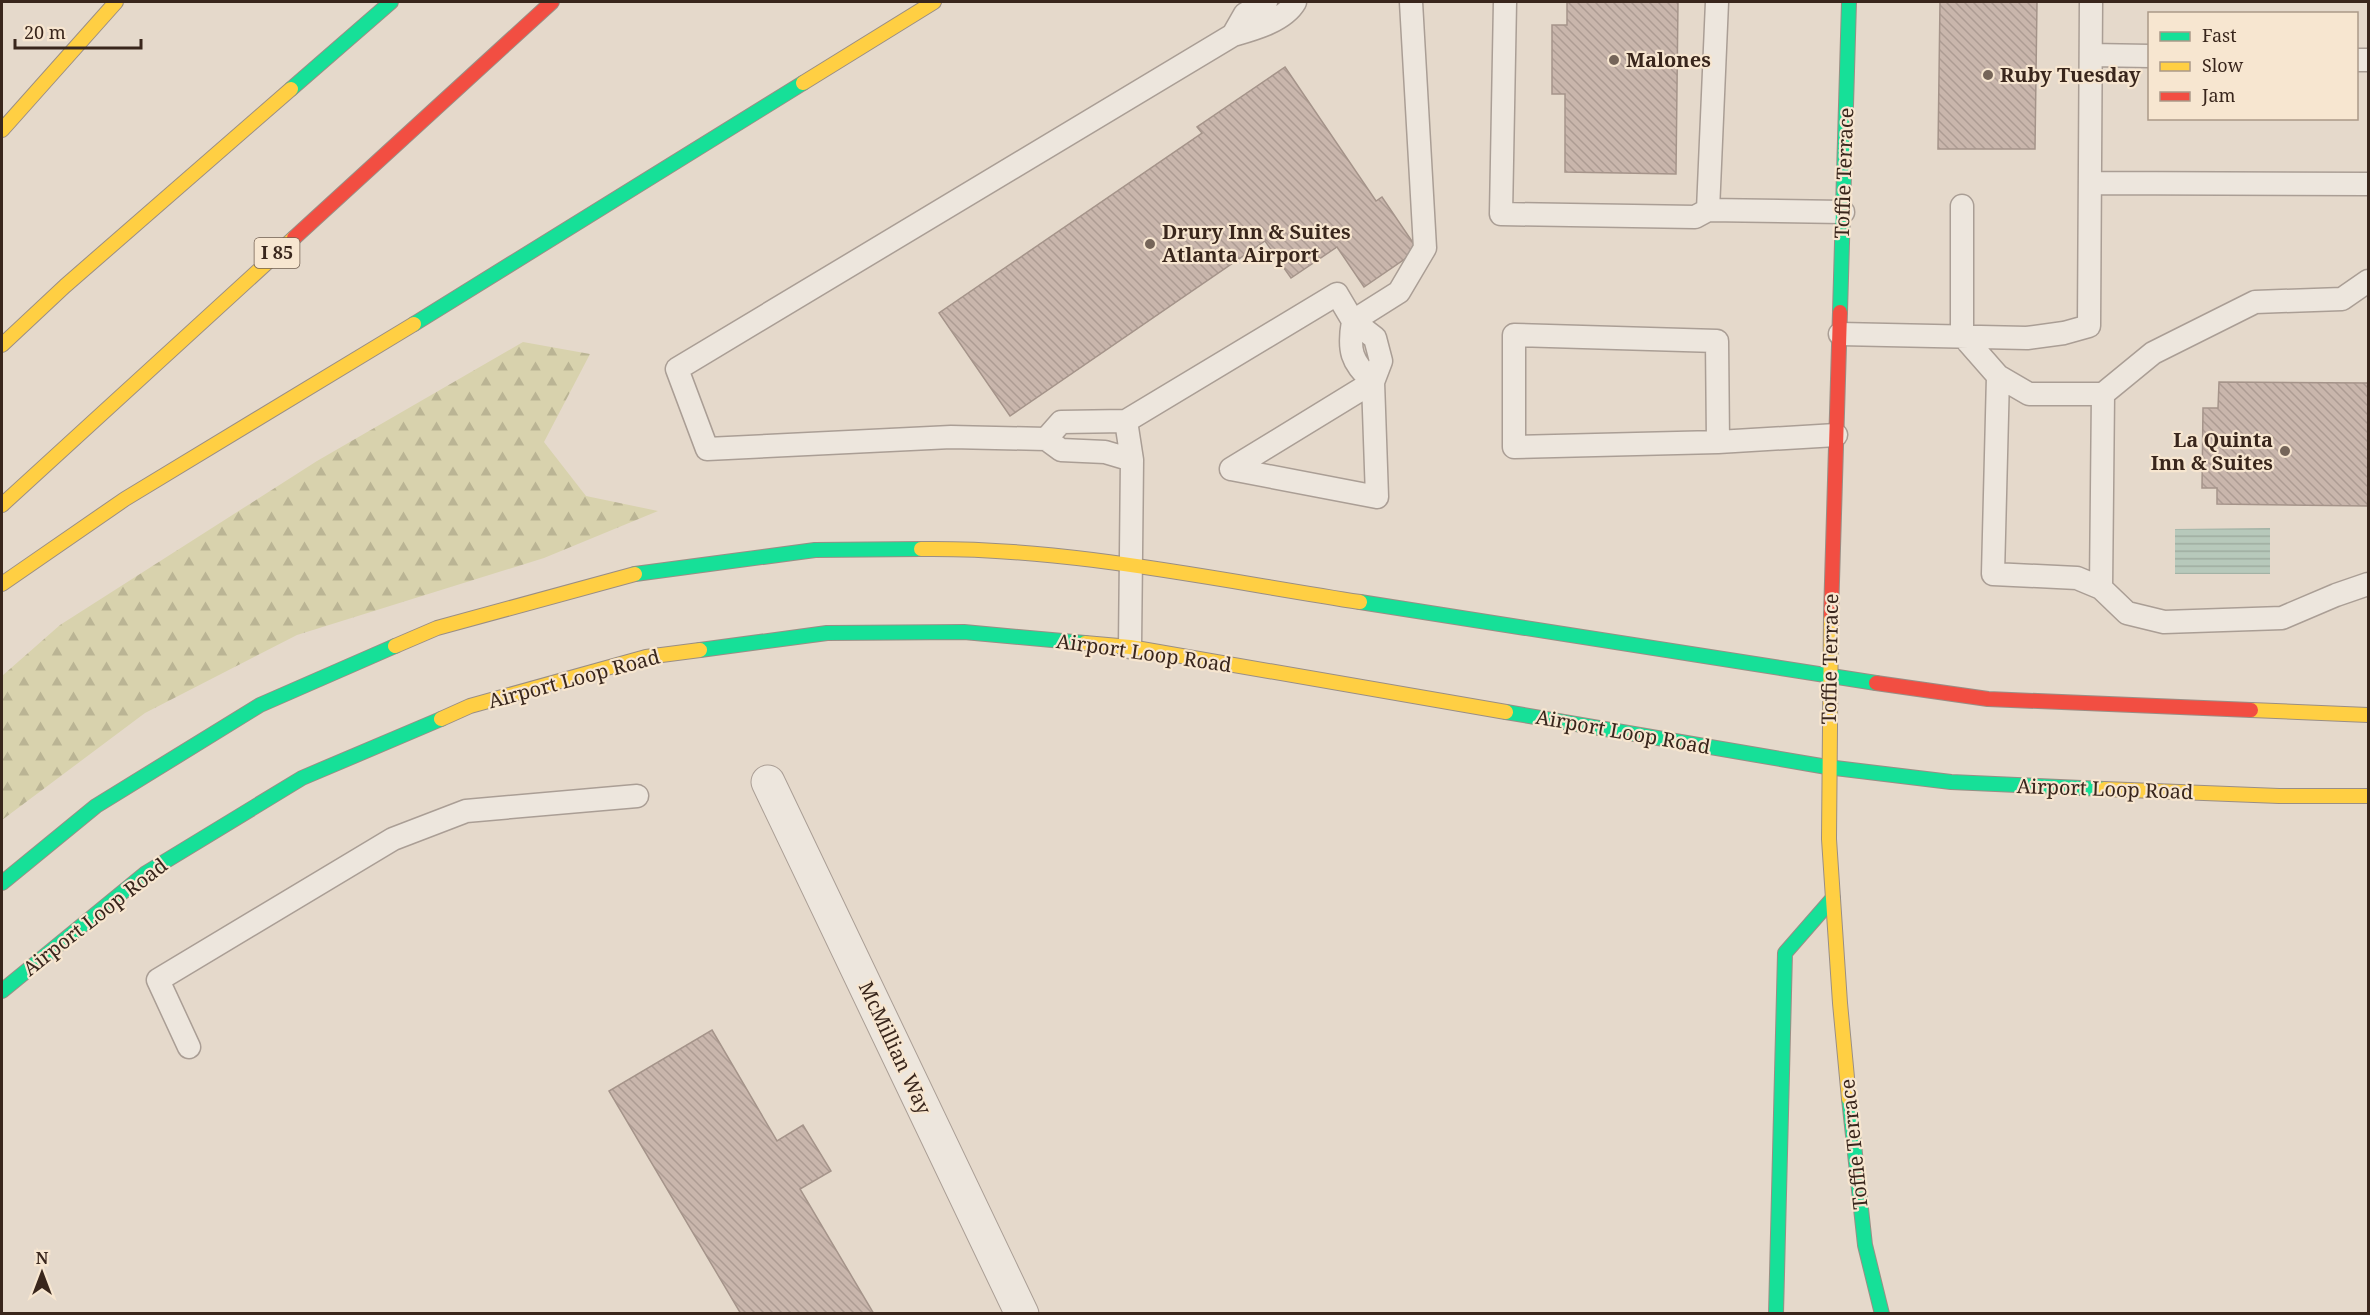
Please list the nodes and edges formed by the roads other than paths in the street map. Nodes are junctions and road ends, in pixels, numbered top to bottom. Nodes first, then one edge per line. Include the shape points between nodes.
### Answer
1 (116, 2) edge
2 (391, 2) edge
3 (552, 2) edge
4 (934, 2) edge
5 (1266, 2) edge
6 (1295, 2) edge
7 (1411, 2) edge
8 (1505, 2) edge
9 (1717, 2) edge
10 (1849, 2) edge
11 (2091, 2) edge
12 (1233, 35) junction
13 (2091, 55) junction
14 (2148, 56) edge
15 (2, 130) edge
16 (2090, 183) junction
17 (2368, 184) edge
18 (1962, 206) dead end
19 (1708, 210) junction
20 (1843, 212) junction
21 (2368, 281) edge
22 (1353, 321) junction
23 (1840, 334) junction
24 (1962, 335) junction
25 (2, 345) edge
26 (1998, 376) junction
27 (1373, 382) junction
28 (2103, 394) junction
29 (1126, 421) junction
30 (1836, 435) junction
31 (1046, 439) junction
32 (1718, 442) junction
33 (1132, 460) junction
34 (2, 505) edge
35 (1131, 565) junction
36 (2, 584) edge
37 (2368, 584) edge
38 (2101, 588) junction
39 (1130, 647) junction
40 (1829, 676) junction
41 (2368, 715) edge
42 (1827, 767) junction
43 (768, 782) dead end
44 (637, 796) dead end
45 (2368, 796) edge
46 (2, 883) edge
47 (1833, 898) junction
48 (2, 991) edge
49 (189, 1047) dead end
50 (1022, 1314) edge
51 (1776, 1314) edge
52 (1882, 1314) edge

1 - 15 main road
2 - 25 main road
3 - 34 main road, I 85
4 - 36 main road via 125,499
5 - 12 lane via 1245,14
6 - 12 lane via 1258,28
7 - 22 lane via 1425,248 1399,292
8 - 19 lane via 1501,214 1695,217
9 - 19 lane
10 - 20 main road, Toffie Terrace
11 - 13 lane
12 - 31 lane via 677,369 707,449 951,437
13 - 14 lane
13 - 16 lane
16 - 17 lane
16 - 24 lane via 2090,326 2027,338
18 - 24 lane
19 - 20 lane
20 - 23 main road, Toffie Terrace
21 - 28 lane via 2342,299 2255,302 2153,354
22 - 27 lane via 1375,338 1381,361
22 - 29 lane via 1337,294
23 - 24 lane
23 - 30 main road, Toffie Terrace
24 - 26 lane
26 - 28 lane via 2029,394
26 - 38 lane via 1993,574 2077,578
27 - 27 lane via 1377,497 1231,470 1282,438
28 - 38 lane
29 - 31 lane via 1061,422
29 - 33 lane
30 - 32 lane
30 - 40 main road, Toffie Terrace
31 - 33 lane via 1061,450 1105,452
32 - 32 lane via 1514,447 1514,335 1717,341
33 - 35 lane
35 - 39 lane
35 - 40 main road
35 - 46 main road via 960,548 815,550 623,576 448,625 260,705 96,806
37 - 38 lane via 2282,618 2164,622 2127,613
39 - 42 main road, Airport Loop Road
39 - 48 main road, Airport Loop Road via 964,632 827,633 646,657 470,706 302,778 224,825 146,873
40 - 41 main road via 1988,699
40 - 42 main road, Toffie Terrace
42 - 45 main road, Airport Loop Road via 1951,782
42 - 47 main road, Toffie Terrace
43 - 50 street, McMillian Way
44 - 49 lane via 466,811 393,839 158,980
47 - 51 main road via 1785,953
47 - 52 main road, Toffie Terrace via 1857,1181 1865,1245

